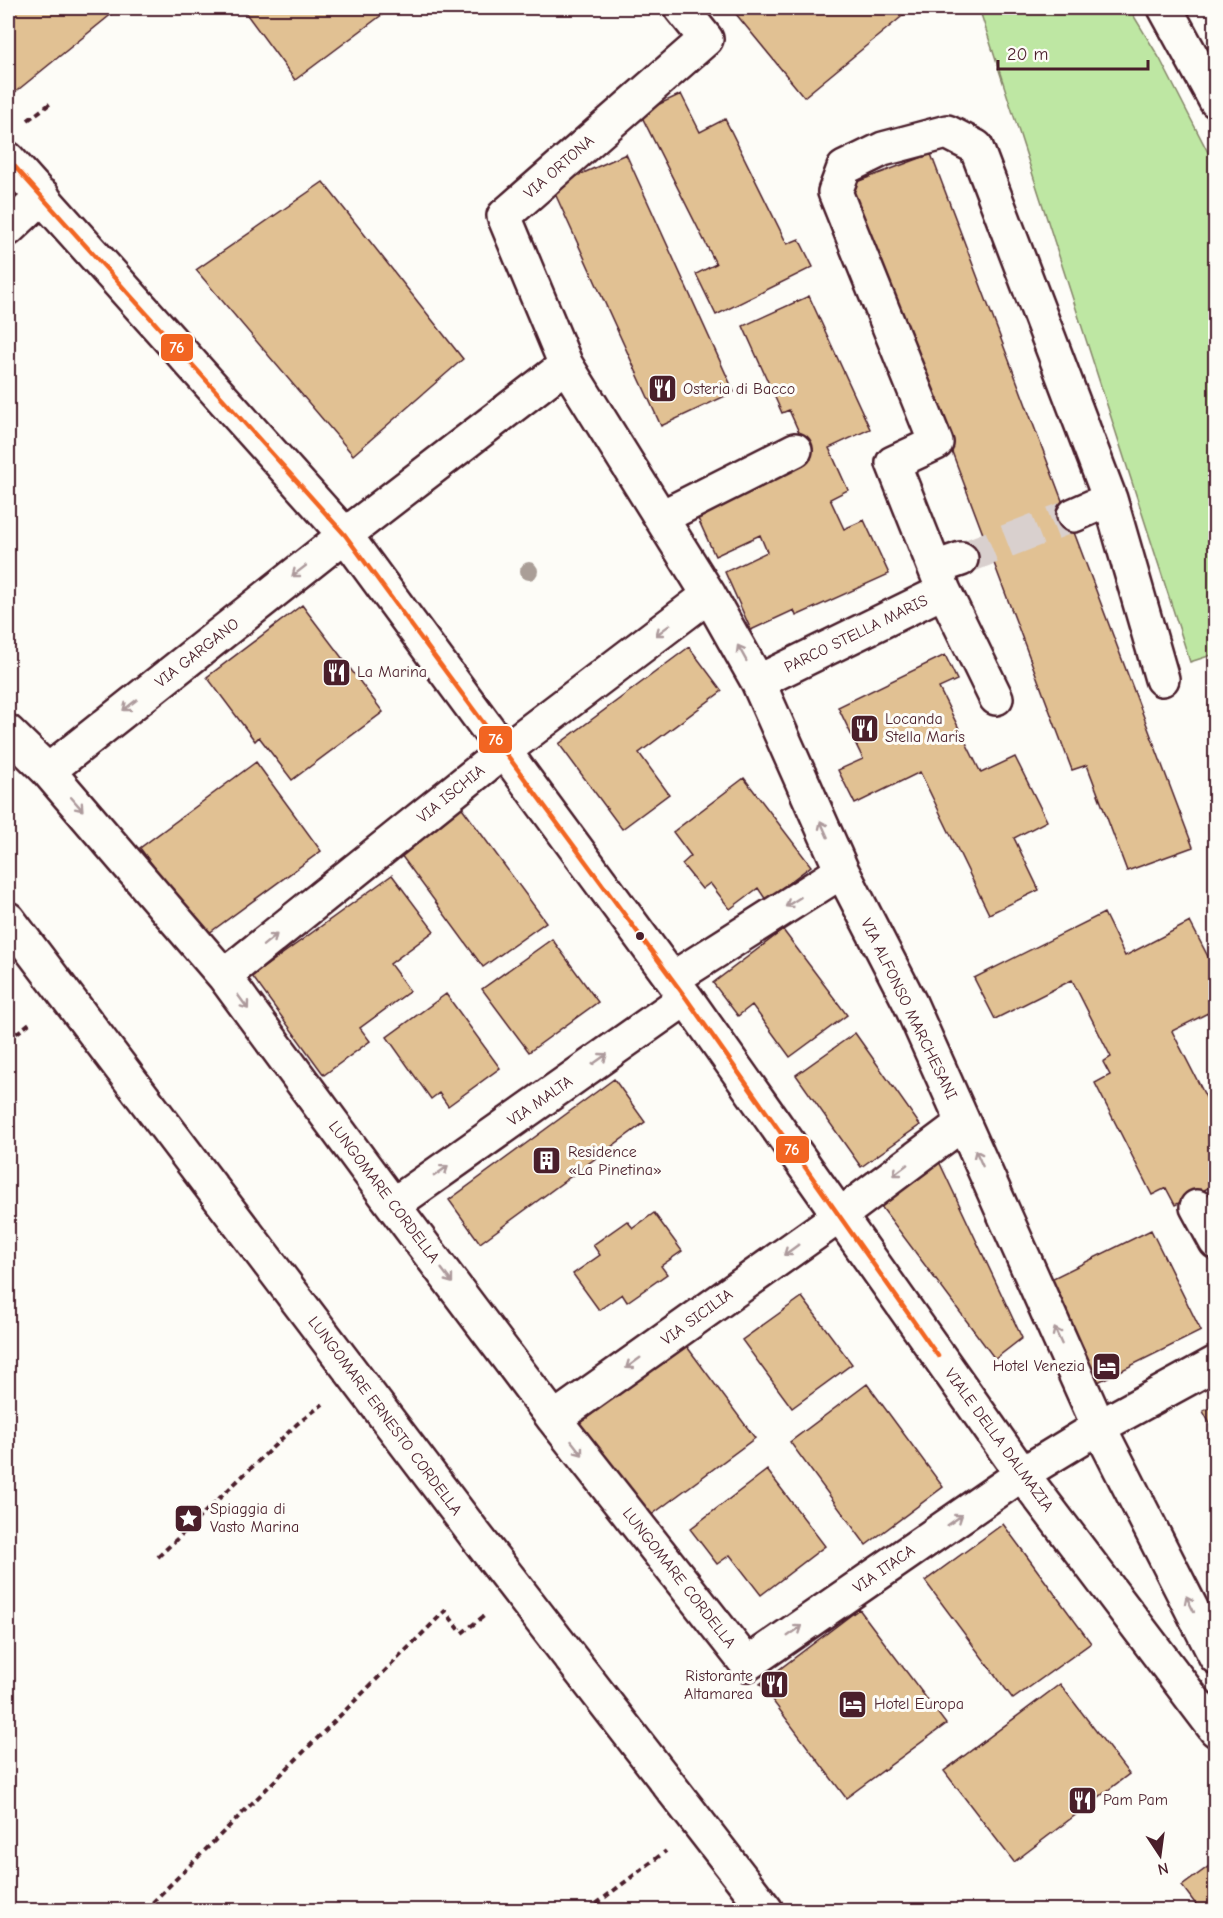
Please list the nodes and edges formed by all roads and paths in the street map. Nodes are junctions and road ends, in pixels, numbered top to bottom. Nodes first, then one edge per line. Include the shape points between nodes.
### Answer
1 (681, 8) edge
2 (1164, 8) edge
3 (1215, 101) edge
4 (8, 159) edge
5 (43, 196) junction
6 (8, 230) edge
7 (566, 365) junction
8 (795, 450) dead end
9 (1110, 499) junction
10 (1074, 515) tunnel mouth
11 (662, 517) junction
12 (345, 534) junction
13 (947, 573) junction
14 (709, 595) junction
15 (1162, 679) dead end
16 (758, 682) junction
17 (996, 698) dead end
18 (8, 732) edge
19 (504, 751) junction
20 (48, 771) junction
21 (842, 871) junction
22 (8, 919) edge
23 (224, 976) junction
24 (679, 988) junction
25 (963, 1123) junction
26 (393, 1205) junction
27 (1197, 1207) dead end
28 (839, 1216) junction
29 (1215, 1242) edge
30 (1215, 1363) edge
31 (554, 1419) junction
32 (297, 1425) dead end
33 (1099, 1427) junction
34 (1022, 1474) junction
35 (158, 1557) dead end
36 (445, 1611) dead end
37 (1215, 1657) edge
38 (747, 1664) joint
39 (1215, 1730) edge
40 (647, 1864) dead end
41 (145, 1911) edge
42 (588, 1911) edge
43 (766, 1911) edge

1 - 7 street, VIA ORTONA via 706,39 504,216
2 - 3 street
4 - 5 street, VIALE DELLA DALMAZIA
5 - 6 street
5 - 12 street, VIALE DELLA DALMAZIA
7 - 11 street, VIA ALFONSO MARCHESANI
7 - 12 street, VIA GARGANO
8 - 11 street
9 - 10 street
9 - 13 street via 976,147 947,132 883,149 844,168 835,192 936,443 893,463
9 - 15 street
11 - 14 street, VIA ALFONSO MARCHESANI
12 - 19 street, VIALE DELLA DALMAZIA
12 -> 20 street, VIA GARGANO
13 - 16 street, PARCO STELLA MARIS
13 - 17 street, PARCO STELLA MARIS
16 -> 14 street, VIA ALFONSO MARCHESANI
14 -> 19 street, VIA ISCHIA
21 -> 16 street, VIA ALFONSO MARCHESANI
18 - 20 street, LUNGOMARE CORDELLA
23 -> 19 street, VIA ISCHIA
19 - 24 street, VIALE DELLA DALMAZIA
20 -> 23 street, LUNGOMARE CORDELLA
21 -> 24 street, VIA MALTA
21 - 25 street, VIA ALFONSO MARCHESANI via 910,1004
22 - 43 street, LUNGOMARE ERNESTO CORDELLA
23 -> 26 street, LUNGOMARE CORDELLA
26 -> 24 street, VIA MALTA
24 - 28 street, VIALE DELLA DALMAZIA
25 -> 28 street, VIA SICILIA
33 -> 25 street, VIA ALFONSO MARCHESANI
26 -> 31 street, LUNGOMARE CORDELLA
27 - 29 street
28 -> 31 street, VIA SICILIA
28 - 34 street, VIALE DELLA DALMAZIA
30 - 33 street
31 -> 38 street, LUNGOMARE CORDELLA
32 - 35 path
33 - 34 street
37 -> 33 street, VIA ALFONSO MARCHESANI
38 -> 34 street, VIA ITACA
34 - 39 street, VIALE DELLA DALMAZIA
36 - 41 path
40 - 42 path

